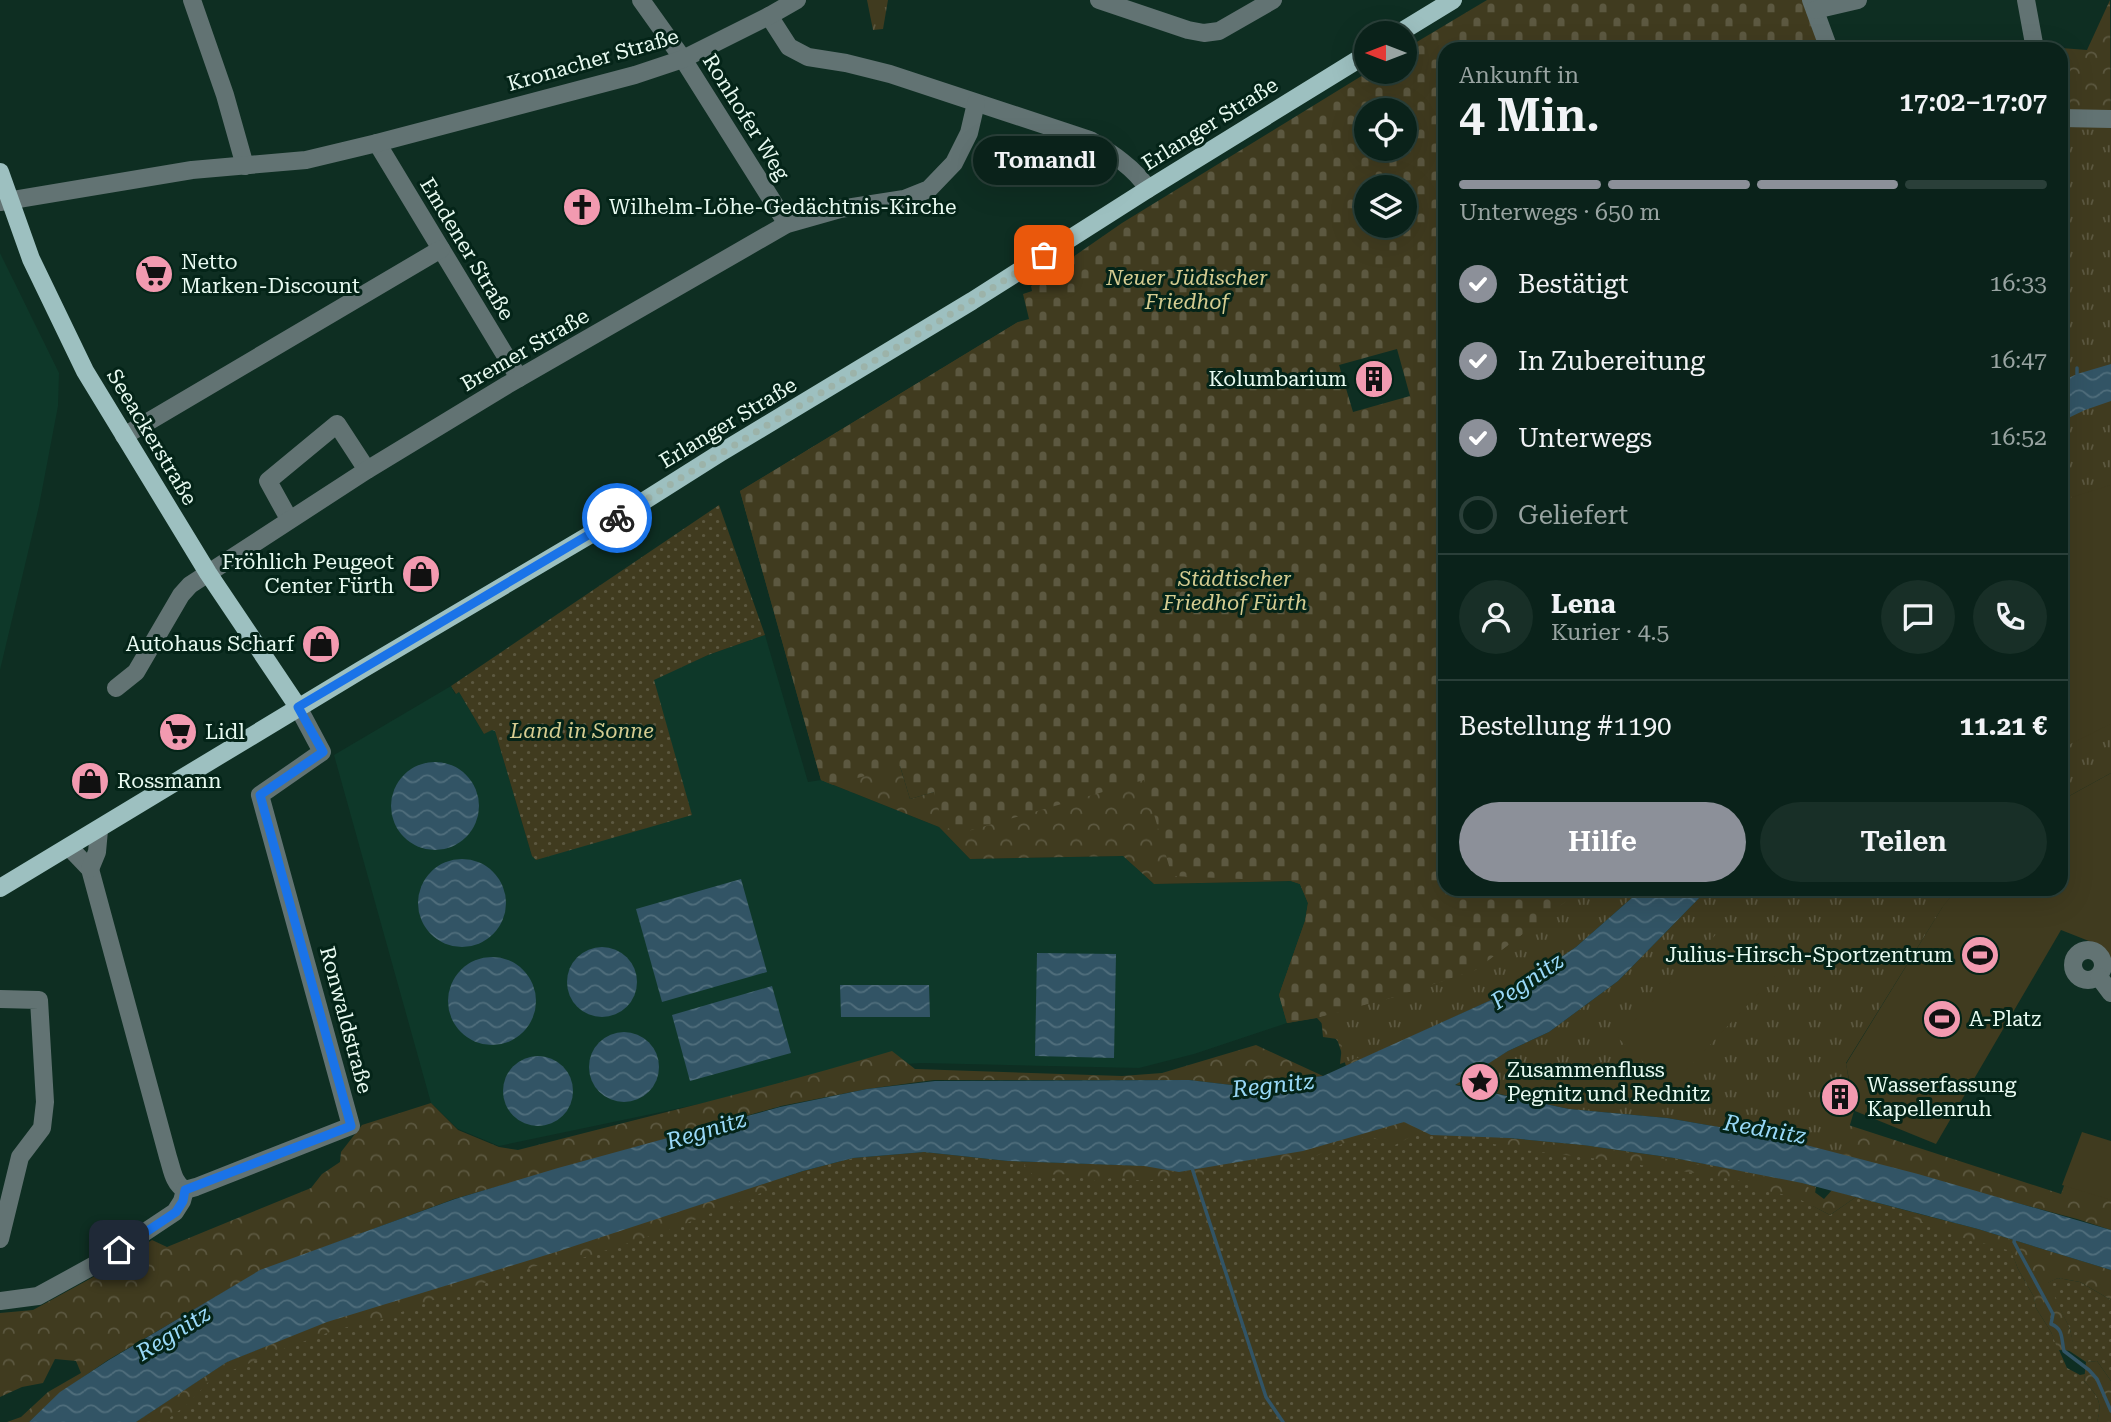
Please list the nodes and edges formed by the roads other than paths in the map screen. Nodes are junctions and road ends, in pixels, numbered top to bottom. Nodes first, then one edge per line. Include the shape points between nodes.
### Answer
1 (192, 0) edge
2 (641, 0) edge
3 (797, 0) edge
4 (1099, 0) edge
5 (1273, 0) edge
6 (1453, 0) edge
7 (1858, 0) edge
8 (2026, 0) edge
9 (1813, 5) edge
10 (769, 16) junction
11 (1418, 21) edge
12 (1826, 42) edge
13 (2034, 42) edge
14 (683, 59) junction
15 (1354, 62) edge
16 (975, 103) junction
17 (2068, 118) edge
18 (2111, 119) edge
19 (377, 143) junction
20 (245, 166) junction
21 (0, 172) edge
22 (1148, 189) junction
23 (5, 200) edge
24 (787, 224) junction
25 (441, 249) junction
26 (519, 379) junction
27 (124, 436) junction
28 (367, 470) junction
29 (289, 519) junction
30 (208, 573) junction
31 (116, 688) dead end
32 (298, 707) junction
33 (99, 830) junction
34 (69, 847) junction
35 (90, 869) junction
36 (0, 888) edge
37 (2099, 977) dead end
38 (2111, 993) edge
39 (0, 999) edge
40 (185, 1190) junction
41 (0, 1239) edge
42 (0, 1301) edge

1 - 20 street
2 - 14 street, Ronhofer Weg
3 - 10 street, Kronacher Straße
4 - 5 street via 1204,33 1219,31
6 - 11 main road
7 - 9 street
8 - 13 street
9 - 12 street
10 - 14 street, Kronacher Straße
10 - 16 street via 789,47 808,57 866,67
14 - 19 street, Kronacher Straße
14 - 24 street, Ronhofer Weg
15 - 22 main road, Erlanger Straße
16 - 22 street via 1090,140 1110,152
16 - 24 street, Bremer Straße via 970,133 954,163 929,189 904,199 840,209
17 - 18 street
19 - 20 street, Kronacher Straße via 306,160
19 - 25 street, Emdener Straße
20 - 23 street, Kronacher Straße
21 - 23 main road, Seeackerstraße
22 - 32 main road, Erlanger Straße via 597,530
23 - 27 main road, Seeackerstraße via 50,302
24 - 26 street, Bremer Straße
25 - 26 street, Emdener Straße
25 - 27 street
26 - 28 street, Bremer Straße
27 - 30 main road, Seeackerstraße
28 - 29 street, Bremer Straße
28 - 29 street via 337,424 268,481
29 - 30 street, Bremer Straße
30 - 31 street, Bremer Straße via 181,595 136,672
30 - 32 main road, Seeackerstraße
32 - 33 main road, Erlanger Straße
32 - 40 street, Ronwaldstraße via 323,752 260,795 351,1126
33 - 34 main road, Erlanger Straße
33 - 35 street
34 - 35 street
34 - 36 main road, Erlanger Straße
35 - 40 street via 168,1157 176,1182
37 - 38 street
39 - 41 street via 39,1000 45,1102 42,1128 20,1157
40 - 42 street via 176,1212 100,1262 38,1296

